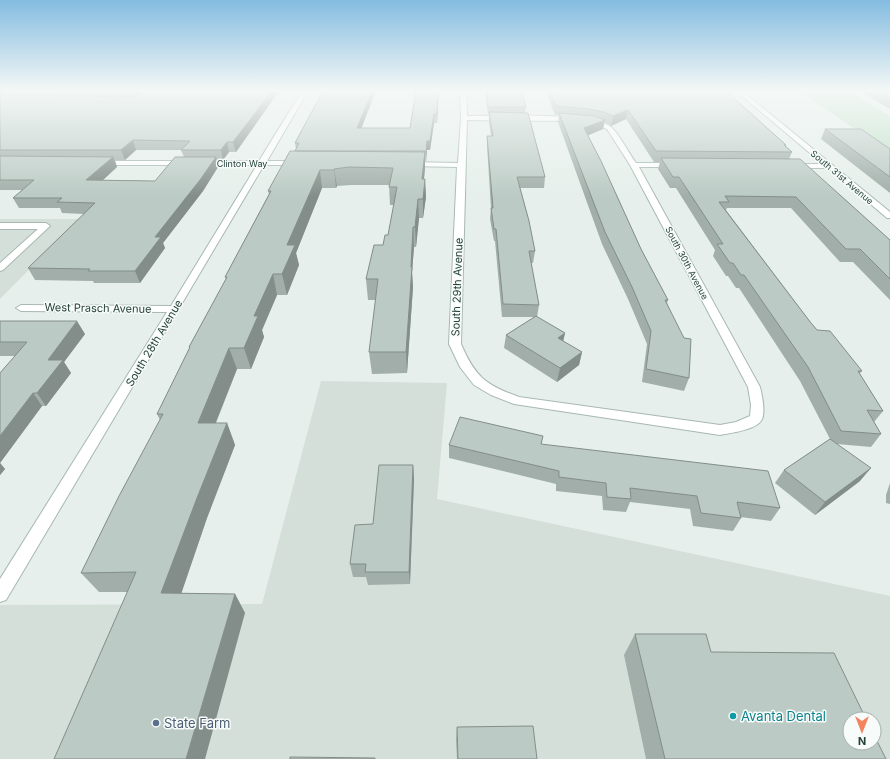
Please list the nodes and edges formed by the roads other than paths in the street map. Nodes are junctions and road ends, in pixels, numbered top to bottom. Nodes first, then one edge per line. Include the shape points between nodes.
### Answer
1 (284, 126) edge
2 (463, 126) edge
3 (605, 126) edge
4 (782, 126) edge
5 (88, 163) edge
6 (263, 163) junction
7 (310, 164) edge
8 (397, 164) edge
9 (461, 165) junction
10 (634, 165) junction
11 (681, 165) edge
12 (783, 166) edge
13 (830, 166) junction
14 (890, 216) edge
15 (0, 226) edge
16 (0, 268) edge
17 (21, 308) dead end
18 (174, 309) junction
19 (756, 419) joint
20 (0, 594) edge

1 - 6 street, South 28th Avenue
2 - 9 street, South 29th Avenue
3 - 10 street, South 30th Avenue via 609,128
4 - 13 street, South 31st Avenue
5 - 6 street, Clinton Way
6 - 7 street, Clinton Way
6 - 18 street, South 28th Avenue
8 - 9 street
9 - 19 street, South 29th Avenue via 455,344 462,363 474,380 490,391 518,401 720,430 738,427
10 - 11 street
10 - 19 street, South 30th Avenue via 754,387
12 - 13 street
13 - 14 street, South 31st Avenue
15 - 16 street via 46,226
17 - 18 street, West Prasch Avenue
18 - 20 street, South 28th Avenue

